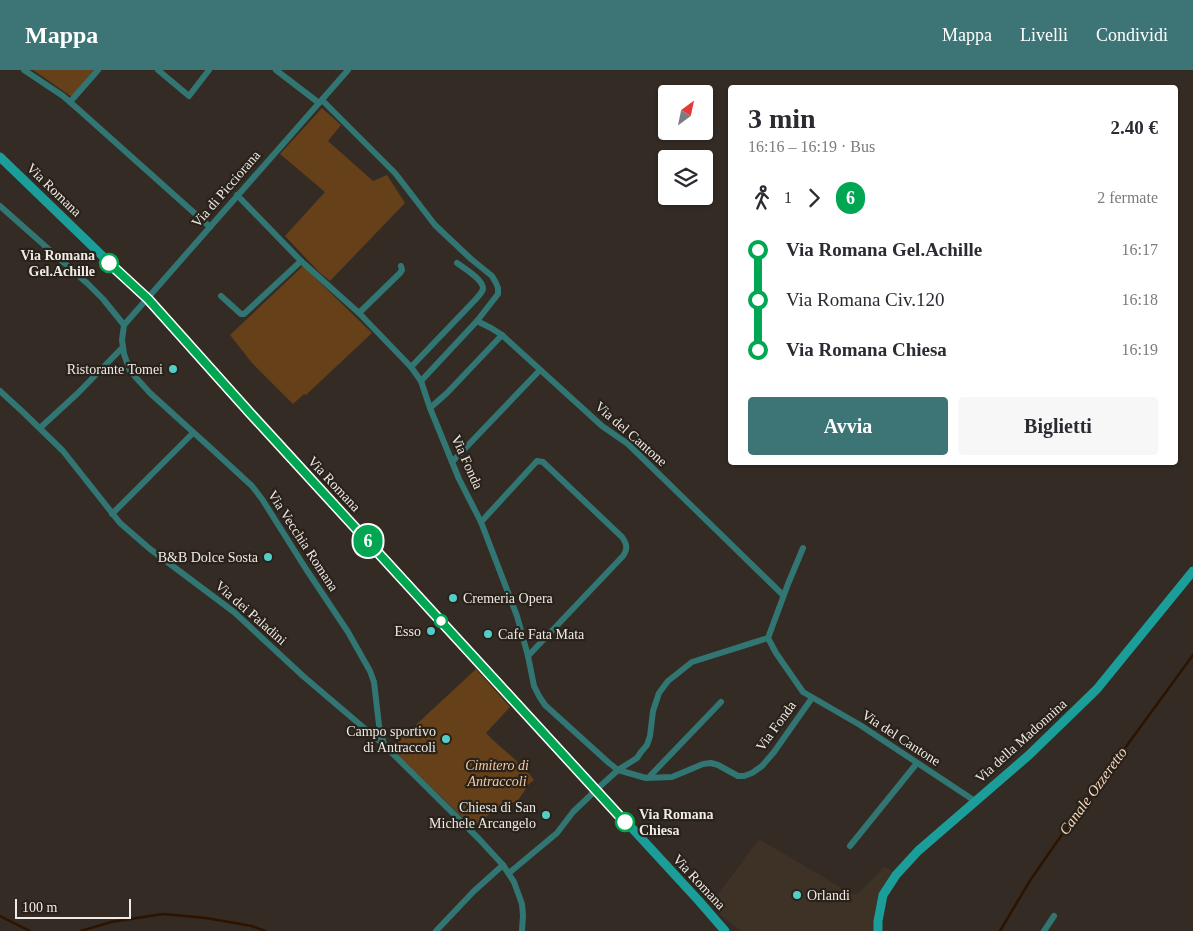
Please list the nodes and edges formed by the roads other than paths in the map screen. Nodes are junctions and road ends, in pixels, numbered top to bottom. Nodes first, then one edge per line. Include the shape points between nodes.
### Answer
1 (24, 70) edge
2 (98, 70) edge
3 (158, 70) edge
4 (209, 70) edge
5 (276, 70) edge
6 (348, 70) edge
7 (70, 102) junction
8 (321, 102) junction
9 (0, 157) edge
10 (237, 195) junction
11 (0, 206) edge
12 (210, 226) junction
13 (301, 261) junction
14 (457, 263) dead end
15 (401, 266) dead end
16 (221, 296) dead end
17 (148, 299) junction
18 (358, 313) junction
19 (476, 321) junction
20 (124, 325) junction
21 (502, 335) junction
22 (123, 347) junction
23 (411, 367) junction
24 (540, 370) junction
25 (421, 381) junction
26 (0, 391) edge
27 (430, 408) junction
28 (40, 428) junction
29 (193, 433) junction
30 (452, 462) junction
31 (112, 514) junction
32 (481, 522) junction
33 (803, 548) dead end
34 (1193, 571) edge
35 (783, 596) junction
36 (768, 638) junction
37 (528, 656) junction
38 (812, 698) junction
39 (721, 702) dead end
40 (384, 745) junction
41 (917, 763) junction
42 (618, 770) junction
43 (649, 778) junction
44 (596, 790) junction
45 (975, 801) junction
46 (850, 846) dead end
47 (503, 865) junction
48 (509, 873) junction
49 (1054, 916) dead end
50 (725, 929) edge
51 (436, 931) edge
52 (522, 931) edge
53 (878, 931) edge
54 (1044, 931) edge

1 - 7 street
2 - 7 street
3 - 4 street via 189,96
5 - 8 street
6 - 8 street, Via di Picciorana
7 - 12 street
8 - 10 street, Via di Picciorana
8 - 19 street via 394,173 435,226 492,276 498,294
9 - 17 main road, Via Romana
10 - 12 street, Via di Picciorana
10 - 13 street, Via Fonda
11 - 20 street via 88,284
12 - 17 street, Via di Picciorana
13 - 16 street via 244,314
13 - 18 street, Via Fonda
14 - 23 street via 481,281 483,290
15 - 18 street via 400,273
17 - 20 street, Via di Picciorana
17 - 44 main road, Via Romana
18 - 23 street, Via Fonda
19 - 21 street, Via del Cantone
19 - 25 street
20 - 22 street, Via Vecchia Romana
21 - 24 street, Via del Cantone
21 - 27 street
22 - 28 street
22 - 29 street, Via Vecchia Romana via 125,360 134,376
23 - 25 street, Via Fonda
24 - 30 street
24 - 35 street, Via del Cantone via 602,426 628,444
25 - 27 street, Via Fonda
26 - 28 street, Via dei Paladini
27 - 30 street, Via Fonda
28 - 31 street, Via dei Paladini via 72,462
29 - 31 street
29 - 40 street, Via Vecchia Romana via 262,498 348,632 374,682 378,725
30 - 32 street, Via Fonda
31 - 40 street, Via dei Paladini via 150,549 234,612
32 - 37 street, Via Fonda via 517,616
32 - 37 street via 538,461 543,462 626,544 623,556
33 - 35 street
34 - 45 main road, Via della Madonnina via 1097,689 1029,755
35 - 36 street
36 - 38 street, Via del Cantone via 798,686
36 - 42 street via 692,662 668,681 659,693 647,745 637,758
37 - 42 street, Via Fonda via 534,686 545,705
38 - 41 street, Via del Cantone
38 - 43 street, Via Fonda via 774,752 752,773 738,776 711,763 672,777
39 - 43 street
40 - 47 street
41 - 45 street, Via del Cantone
41 - 46 street
42 - 43 street, Via Fonda
42 - 44 street
44 - 48 street via 557,833
44 - 50 main road, Via Romana
45 - 53 main road, Via della Madonnina via 896,875 883,895
47 - 48 street
47 - 51 street
48 - 52 street via 522,904
49 - 54 street

